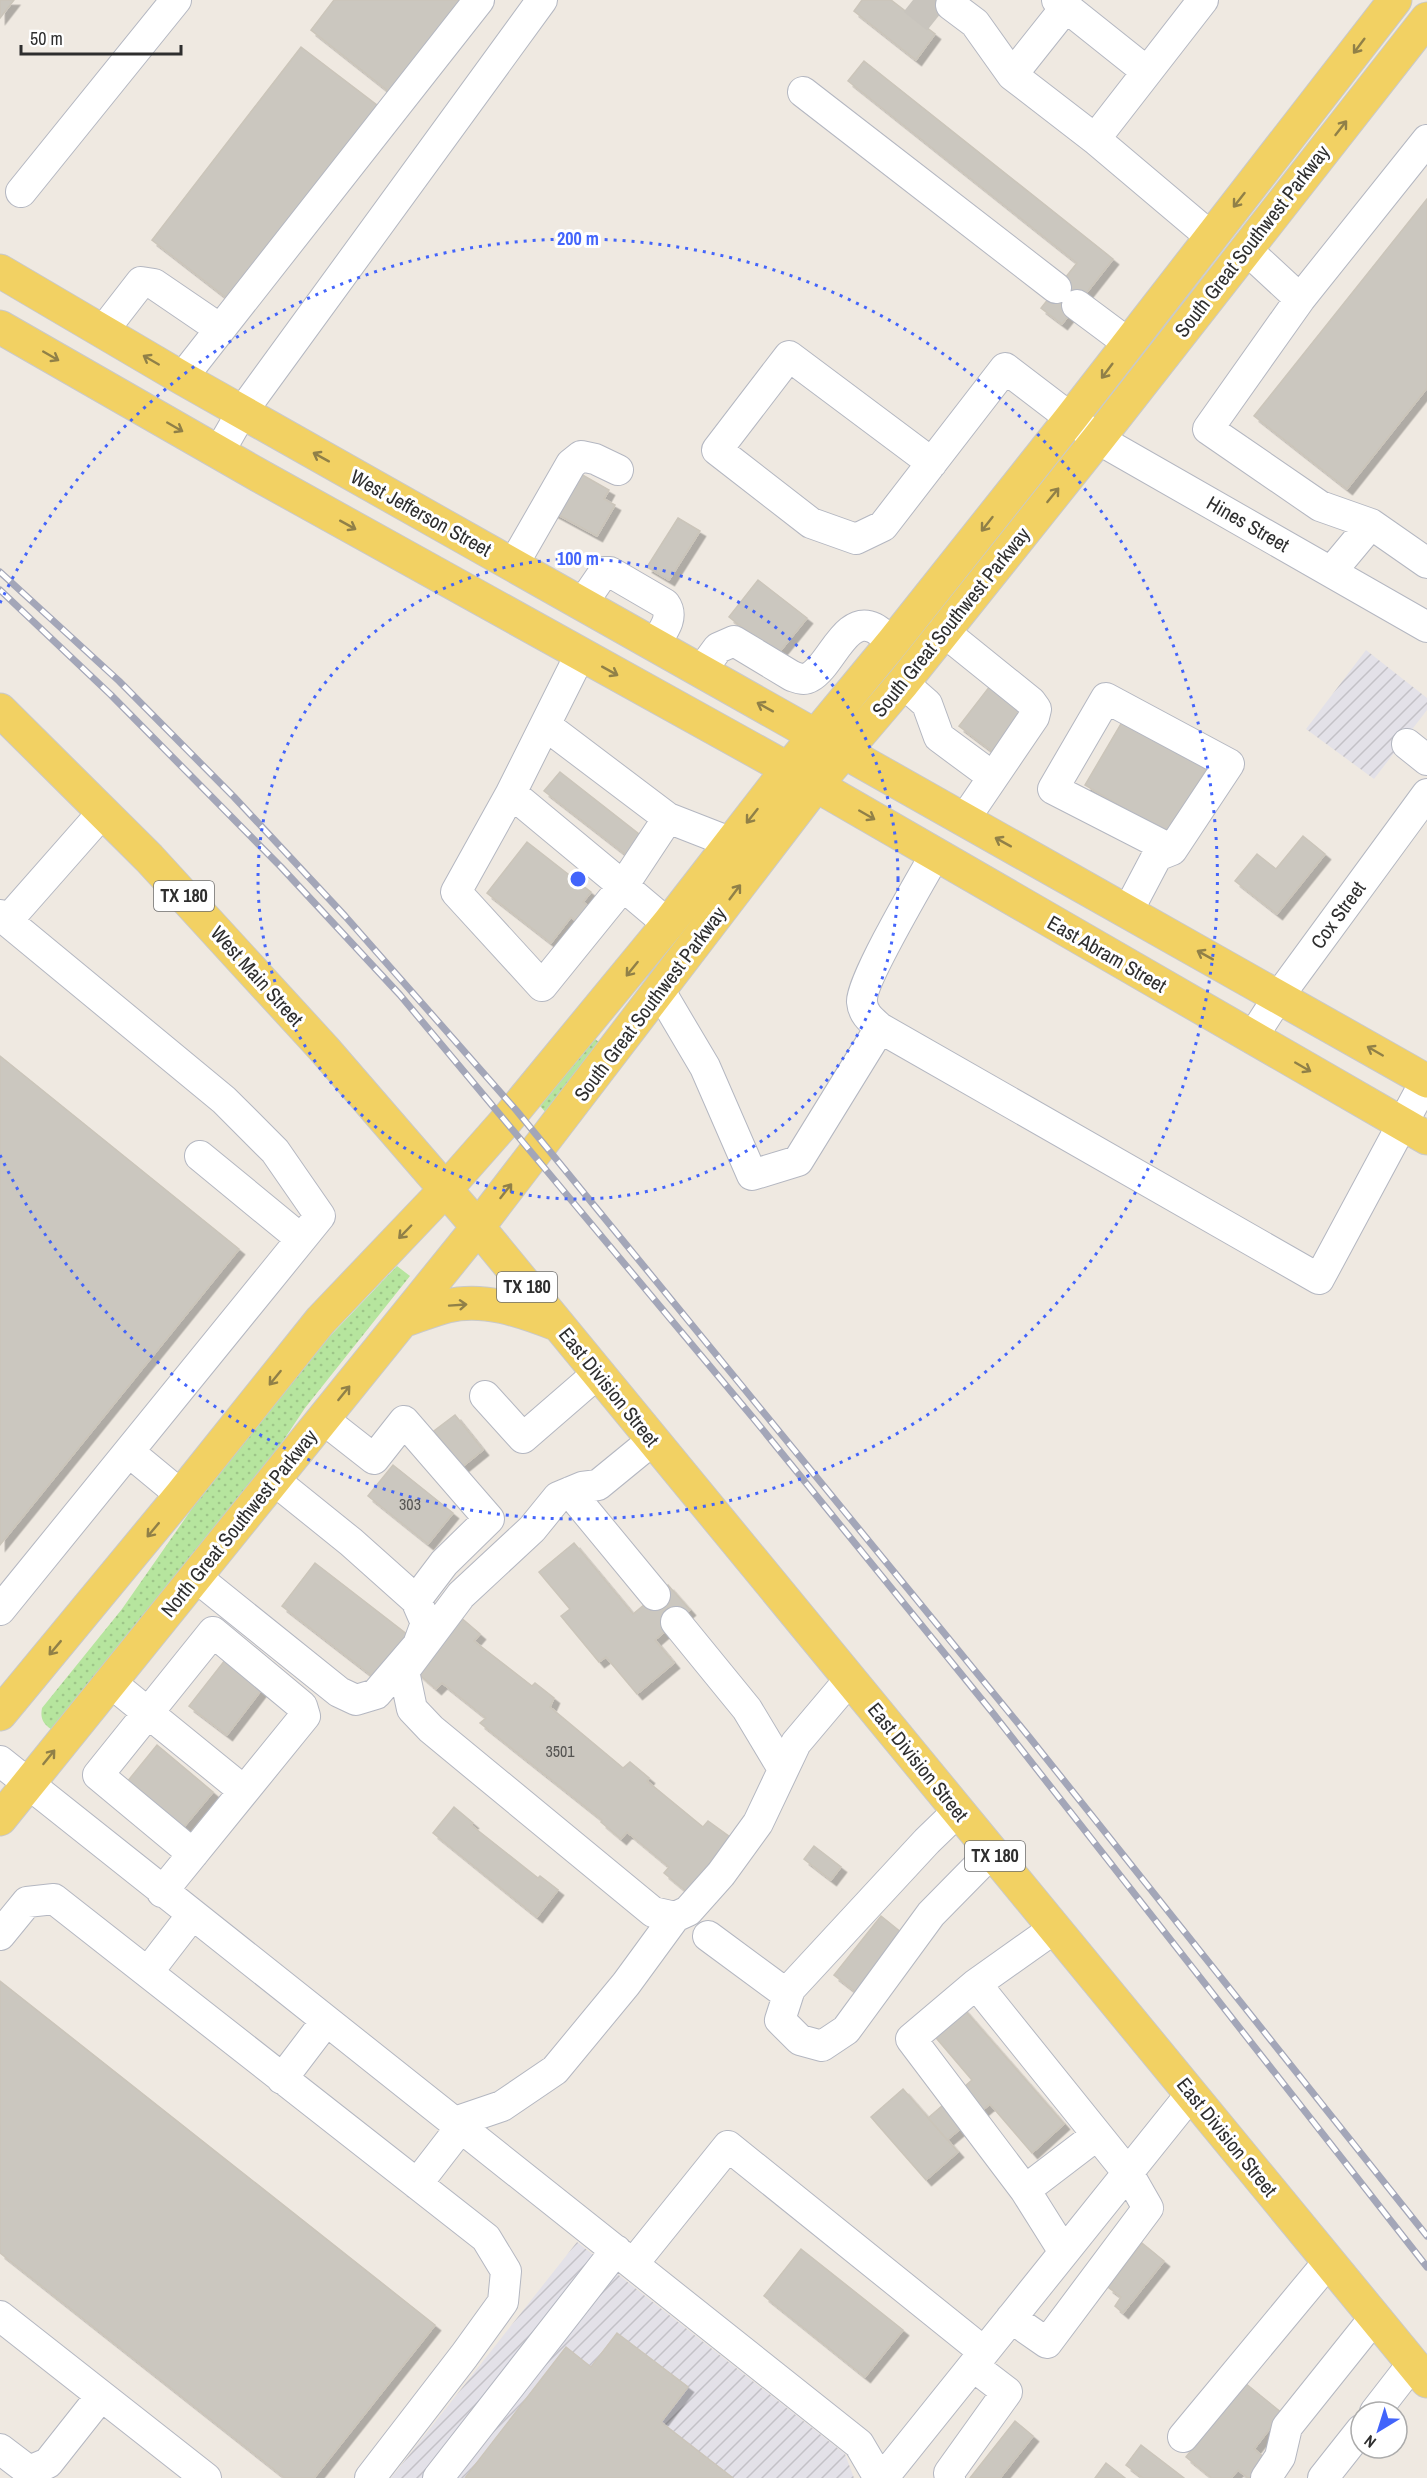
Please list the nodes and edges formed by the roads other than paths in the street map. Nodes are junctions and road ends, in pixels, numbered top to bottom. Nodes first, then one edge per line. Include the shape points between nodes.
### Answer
1 (176, 0) edge
2 (479, 0) edge
3 (542, 0) edge
4 (1203, 0) edge
5 (1395, 0) edge
6 (1062, 4) edge
7 (958, 12) tunnel mouth
8 (1427, 19) edge
9 (1146, 71) junction
10 (1012, 75) junction
11 (803, 92) dead end
12 (1095, 140) junction
13 (1427, 140) edge
14 (21, 192) dead end
15 (1210, 237) junction
16 (1246, 249) junction
17 (0, 271) edge
18 (1300, 299) junction
19 (0, 327) edge
20 (220, 329) junction
21 (103, 332) junction
22 (1128, 343) junction
23 (182, 378) junction
24 (242, 412) junction
25 (1071, 418) junction
26 (283, 435) junction
27 (1098, 439) junction
28 (219, 452) junction
29 (932, 463) junction
30 (618, 470) dead end
31 (261, 476) junction
32 (1371, 524) junction
33 (1427, 562) edge
34 (513, 565) junction
35 (1331, 572) junction
36 (573, 599) junction
37 (1427, 627) edge
38 (943, 632) junction
39 (541, 633) junction
40 (892, 642) junction
41 (580, 655) junction
42 (701, 671) junction
43 (903, 683) junction
44 (0, 710) edge
45 (545, 725) junction
46 (815, 736) junction
47 (844, 752) junction
48 (788, 769) junction
49 (993, 777) junction
50 (816, 785) junction
51 (511, 793) junction
52 (1427, 794) edge
53 (103, 812) junction
54 (669, 818) junction
55 (964, 820) junction
56 (732, 843) junction
57 (1172, 850) junction
58 (935, 855) junction
59 (623, 886) junction
60 (1128, 911) junction
61 (4, 918) edge
62 (668, 924) junction
63 (660, 991) junction
64 (1279, 996) junction
65 (880, 1028) junction
66 (1252, 1038) junction
67 (1426, 1080) edge
68 (1415, 1131) edge
69 (200, 1156) dead end
70 (445, 1190) junction
71 (477, 1227) junction
72 (301, 1239) junction
73 (402, 1321) junction
74 (558, 1325) junction
75 (598, 1373) junction
76 (485, 1396) dead end
77 (323, 1419) junction
78 (652, 1440) junction
79 (129, 1452) junction
80 (274, 1480) junction
81 (570, 1492) junction
82 (181, 1495) junction
83 (196, 1577) junction
84 (655, 1596) dead end
85 (416, 1600) junction
86 (0, 1611) edge
87 (676, 1622) dead end
88 (850, 1679) junction
89 (110, 1682) junction
90 (148, 1712) junction
91 (0, 1714) edge
92 (0, 1761) edge
93 (783, 1769) junction
94 (28, 1783) junction
95 (244, 1791) junction
96 (958, 1811) junction
97 (0, 1819) edge
98 (992, 1852) junction
99 (193, 1854) junction
100 (162, 1892) junction
101 (192, 1915) junction
102 (675, 1917) junction
103 (1055, 1928) junction
104 (0, 1935) edge
105 (708, 1936) dead end
106 (148, 1972) junction
107 (976, 1984) junction
108 (788, 1995) junction
109 (326, 2021) junction
110 (282, 2079) junction
111 (1191, 2094) junction
112 (458, 2125) junction
113 (1098, 2135) junction
114 (1128, 2173) junction
115 (417, 2184) junction
116 (1025, 2190) junction
117 (1064, 2252) junction
118 (624, 2257) junction
119 (1329, 2261) junction
120 (0, 2316) edge
121 (1375, 2317) junction
122 (1011, 2318) junction
123 (979, 2359) junction
124 (1420, 2372) edge
125 (101, 2396) junction
126 (1388, 2400) edge
127 (1183, 2437) dead end
128 (1349, 2445) edge
129 (0, 2449) edge
130 (54, 2471) edge
131 (206, 2478) edge
132 (370, 2478) edge
133 (438, 2478) edge
134 (881, 2478) edge
135 (950, 2478) edge
136 (1266, 2478) edge
137 (1323, 2478) edge

1 - 14 street
2 - 20 street
3 - 24 street
4 - 9 street
5 -> 15 main road, South Great Southwest Parkway
6 - 9 street
6 - 10 street
7 - 10 street
16 -> 8 main road, South Great Southwest Parkway
9 - 12 street
10 - 12 street
11 - 22 street
12 - 15 street
13 - 18 street
15 - 22 main road, South Great Southwest Parkway
16 - 18 street
16 - 27 main road, South Great Southwest Parkway
17 - 21 main road, West Jefferson Street
18 - 32 street via 1208,429 1320,506
19 -> 28 main road
20 - 21 street via 154,284 141,282
20 - 23 street
23 -> 21 main road, West Jefferson Street
22 -> 25 main road, South Great Southwest Parkway
23 - 24 main road, West Jefferson Street
24 - 26 main road, West Jefferson Street
24 - 28 street
25 - 27 street, Hines Street
25 - 29 street, Hines Street via 1005,368
25 -> 40 main road, South Great Southwest Parkway
26 - 31 main road
34 -> 26 main road, West Jefferson Street
27 - 35 street, Hines Street
38 -> 27 main road, South Great Southwest Parkway
28 - 31 main road
29 - 29 street via 883,526 856,539 811,523 717,450 789,356
30 - 34 street via 580,456 571,464
31 -> 39 main road
32 - 33 street
32 - 35 street
34 - 36 main road, West Jefferson Street
35 - 37 street, Hines Street
36 - 39 main road
36 - 42 main road, West Jefferson Street
38 - 43 main road, South Great Southwest Parkway
38 - 49 street via 1035,709 1034,717
39 - 41 main road
40 - 42 street via 873,627 852,628 813,675 801,679 734,641 718,648
40 - 46 main road, South Great Southwest Parkway
41 - 45 street
41 -> 48 main road
46 -> 42 main road, West Jefferson Street
43 - 47 main road, South Great Southwest Parkway
43 - 49 street via 927,704 939,737
44 - 53 main road, West Main Street / TX 180
45 - 51 street
45 - 54 street
46 - 47 main road, West Jefferson Street
46 - 48 main road, South Great Southwest Parkway
47 - 50 main road, South Great Southwest Parkway
47 - 55 main road
48 - 50 main road, East Abram Street
48 -> 56 main road, South Great Southwest Parkway
49 - 55 street
50 -> 58 main road, East Abram Street
63 -> 50 main road, South Great Southwest Parkway
51 - 59 street
51 - 59 street via 456,892 542,986
52 - 64 street, Cox Street
53 - 61 street
53 - 70 main road, West Main Street / TX 180 via 324,1048
54 - 56 street
54 - 59 street
60 -> 55 main road
56 - 62 main road, South Great Southwest Parkway
57 - 57 street via 1229,764 1106,698 1053,789
57 - 60 street via 1157,856
58 - 65 street via 870,975 862,1000 865,1015
58 - 66 main road, East Abram Street
59 - 62 street
64 -> 60 main road
61 - 72 street via 224,1100 275,1151 320,1216
62 -> 70 main road, South Great Southwest Parkway
63 - 65 street via 705,1067 752,1175 798,1161
71 -> 63 main road, South Great Southwest Parkway
64 - 66 street, Cox Street
67 -> 64 main road
65 - 68 street via 1319,1279
66 -> 68 main road, East Abram Street
67 - 68 street
69 - 72 street
70 - 71 main road, West Main Street / TX 180
70 -> 82 main road via 321,1320
71 - 73 main road, North Great Southwest Parkway
71 - 74 main road, East Division Street / TX 180
72 - 79 street
73 -> 74 main road via 448,1306 480,1304 515,1309
77 -> 73 main road, North Great Southwest Parkway
74 - 75 main road, East Division Street / TX 180
75 - 76 street via 523,1438
75 - 78 main road, East Division Street / TX 180
77 - 80 main road, North Great Southwest Parkway
77 - 85 street via 374,1460 404,1421 489,1519 444,1563
78 - 81 street via 598,1485
78 - 88 main road, East Division Street / TX 180
79 - 82 street
79 - 86 street
80 - 83 main road, North Great Southwest Parkway
80 - 85 street
81 - 84 street
81 - 102 street via 558,1497 532,1529 461,1594 404,1671 408,1694 412,1709 440,1737 653,1912
82 -> 91 main road
83 - 85 street via 339,1692 356,1700 376,1694 418,1645 426,1623
83 - 89 main road, North Great Southwest Parkway
87 - 93 street via 747,1709
88 - 93 street via 796,1743
88 - 96 main road, East Division Street / TX 180
89 - 90 street
94 -> 89 main road, North Great Southwest Parkway
90 - 95 street
90 - 95 street via 213,1632 302,1706 305,1716
90 - 99 street via 98,1775
92 - 94 street
93 - 102 street via 758,1823 721,1874 688,1911
94 - 97 main road, North Great Southwest Parkway
94 - 100 street
95 - 99 street
96 - 98 main road, East Division Street / TX 180
96 - 108 street
98 - 103 main road, East Division Street / TX 180
98 - 108 street via 931,1914 846,2031 822,2046 800,2040 780,2020
99 - 100 street
100 - 101 street
101 - 106 street
101 - 109 street
102 - 112 street via 555,2070 502,2106
103 - 107 street
103 - 111 main road, East Division Street / TX 180
104 - 106 street via 27,1902 54,1899
105 - 108 street
106 - 110 street
107 - 113 street
107 - 116 street via 911,2039
109 - 110 street
109 - 112 street
110 - 115 street
111 - 114 street
111 - 119 main road, East Division Street / TX 180
112 - 115 street
112 - 118 street
113 - 114 street
113 - 116 street
114 - 117 street
114 - 122 street via 1148,2208 1047,2343
115 - 132 street via 486,2238 506,2271 503,2302
116 - 117 street
117 - 122 street
118 - 123 street via 728,2145
118 - 133 street
118 - 134 street via 859,2444
119 - 121 main road, East Division Street / TX 180
119 - 127 street
120 - 125 street
121 - 124 main road, East Division Street / TX 180
121 - 136 street via 1287,2427 1280,2457
122 - 123 street
123 - 134 street
123 - 135 street via 1006,2392 949,2473
124 - 126 street
125 - 130 street
125 - 131 street
128 - 137 street
129 - 130 street via 29,2471

